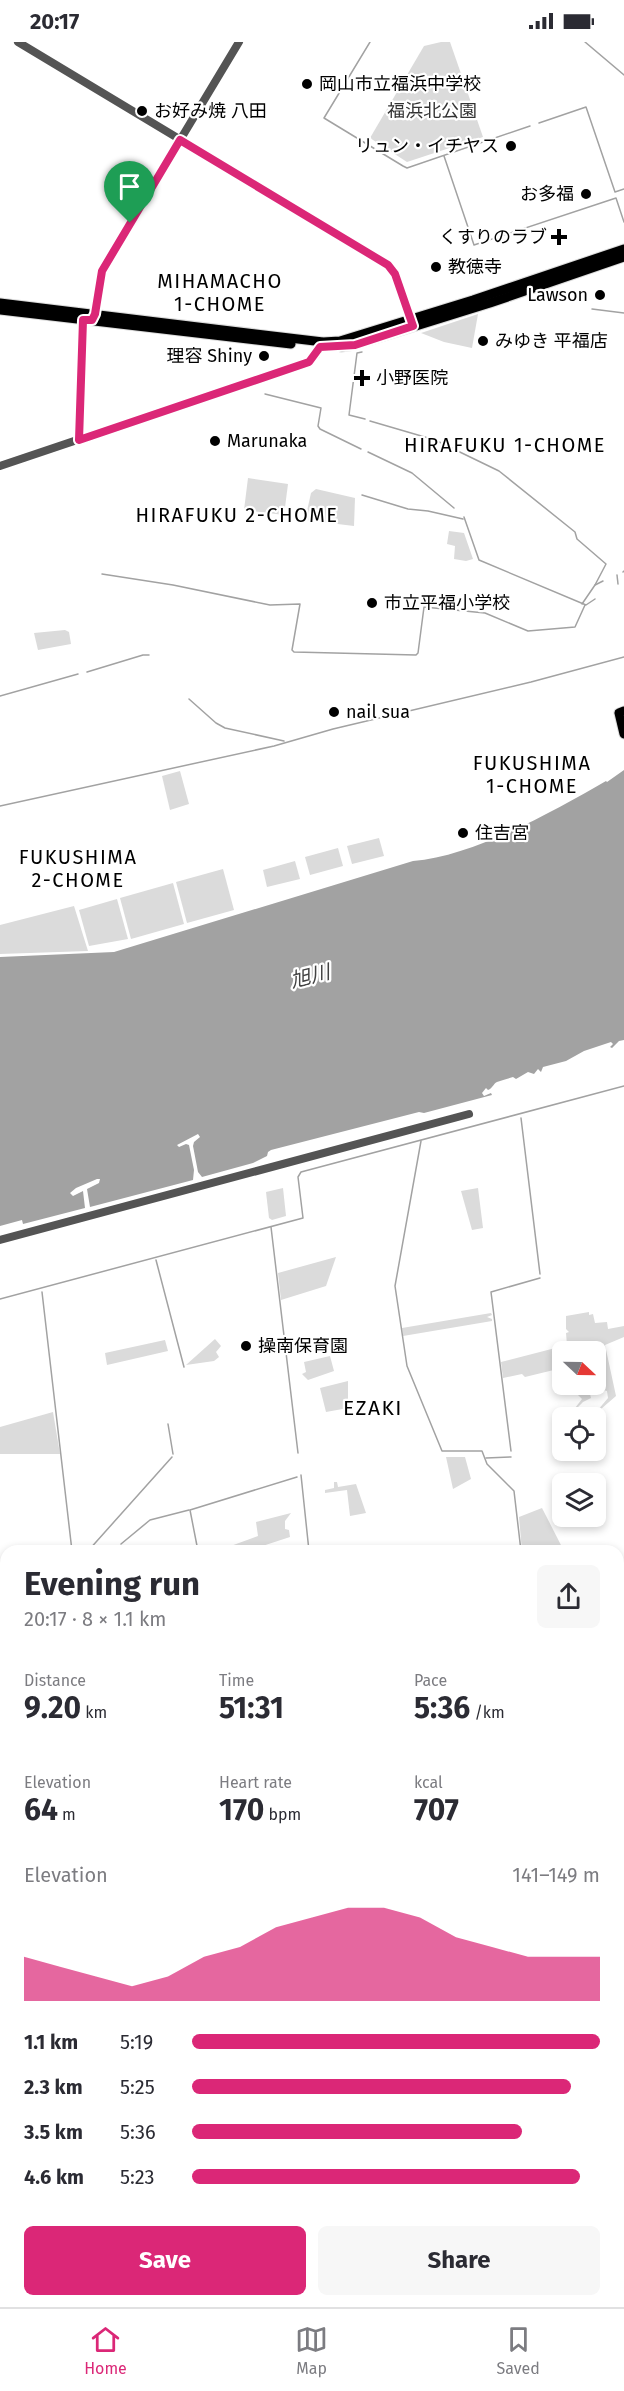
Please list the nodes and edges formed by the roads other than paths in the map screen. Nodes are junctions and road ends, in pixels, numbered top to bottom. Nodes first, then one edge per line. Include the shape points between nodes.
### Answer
1 (18, 42) edge
2 (239, 42) edge
3 (180, 140) junction
4 (624, 249) edge
5 (624, 257) edge
6 (0, 303) edge
7 (0, 310) edge
8 (89, 317) junction
9 (412, 323) junction
10 (321, 344) junction
11 (79, 440) junction
12 (0, 466) edge
13 (624, 711) edge
14 (624, 734) edge
15 (469, 1114) dead end
16 (0, 1240) edge

1 - 3 street
2 - 3 street
3 - 8 street via 102,271
3 - 9 street via 388,265 395,274
4 - 9 main road
5 - 9 main road via 490,303
6 - 8 main road
7 - 8 main road
8 - 10 main road
8 - 11 street
9 - 10 main road
10 - 11 street via 309,362
11 - 12 street
13 - 14 main road via 618,713
15 - 16 street

